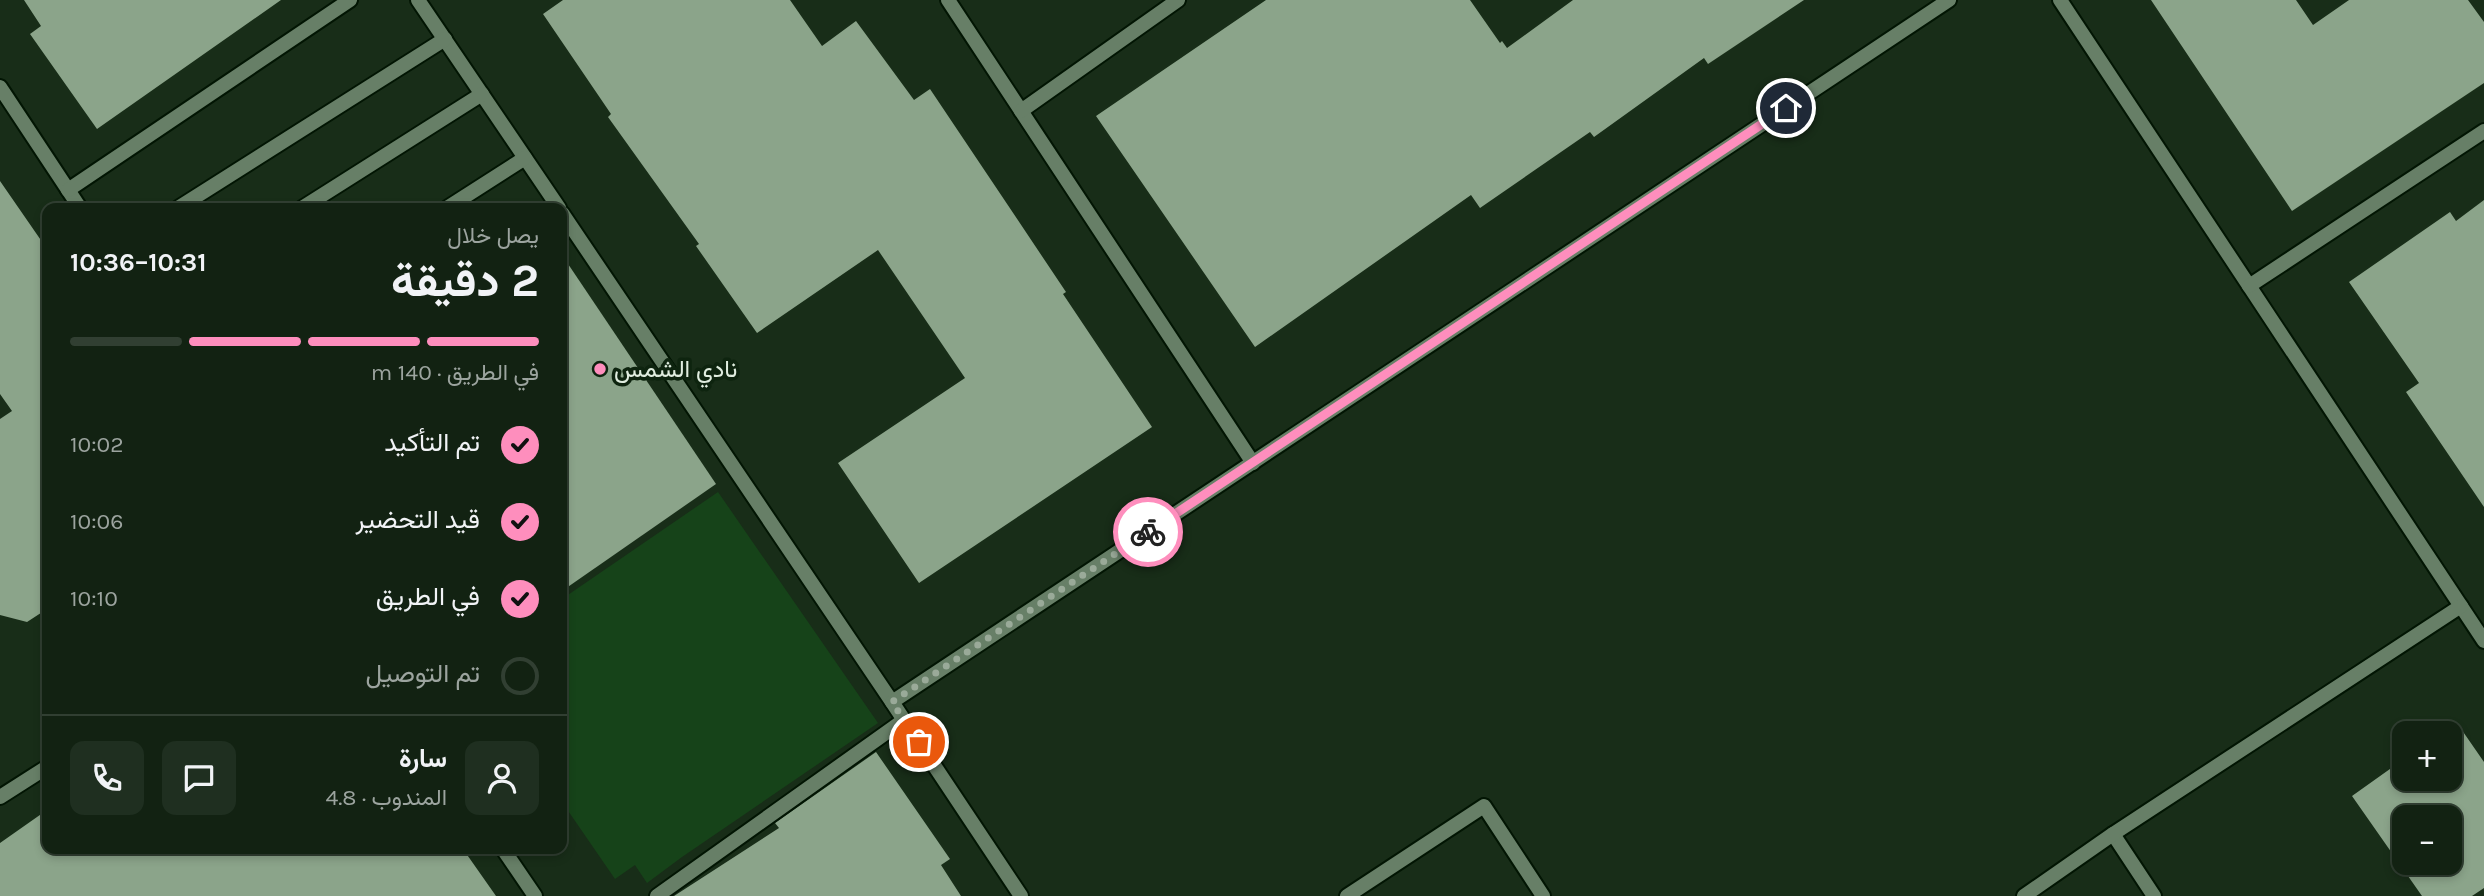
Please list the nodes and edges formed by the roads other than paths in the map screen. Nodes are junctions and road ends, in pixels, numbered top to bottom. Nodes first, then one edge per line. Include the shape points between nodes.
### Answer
1 (350, 0) edge
2 (418, 0) edge
3 (948, 0) edge
4 (1178, 0) edge
5 (1949, 0) edge
6 (2060, 0) edge
7 (445, 39) junction
8 (0, 87) edge
9 (482, 94) junction
10 (1021, 111) junction
11 (2484, 131) edge
12 (525, 158) junction
13 (68, 190) junction
14 (77, 203) edge
15 (186, 203) edge
16 (310, 203) edge
17 (455, 203) edge
18 (555, 203) edge
19 (567, 220) edge
20 (2249, 286) junction
21 (1252, 463) junction
22 (2461, 606) junction
23 (2484, 641) edge
24 (892, 702) junction
25 (904, 720) junction
26 (42, 770) edge
27 (0, 797) edge
28 (2113, 834) junction
29 (506, 854) edge
30 (535, 896) edge
31 (657, 896) edge
32 (1021, 896) edge
33 (1347, 896) edge
34 (1543, 896) edge
35 (2024, 896) edge
36 (2154, 896) edge

1 - 13 lane
2 - 7 lane
3 - 10 lane
4 - 10 lane
5 - 21 lane
6 - 20 lane
7 - 9 lane
7 - 15 lane
8 - 13 lane
9 - 12 lane
9 - 16 lane
10 - 21 lane
11 - 20 lane
12 - 17 lane
12 - 18 lane
13 - 14 lane
19 - 24 lane
20 - 22 lane
21 - 24 lane
22 - 23 lane
22 - 28 lane
24 - 25 lane
25 - 31 lane
25 - 32 lane
26 - 27 lane
28 - 35 lane
28 - 36 lane
29 - 30 lane
33 - 34 lane via 1484,806

